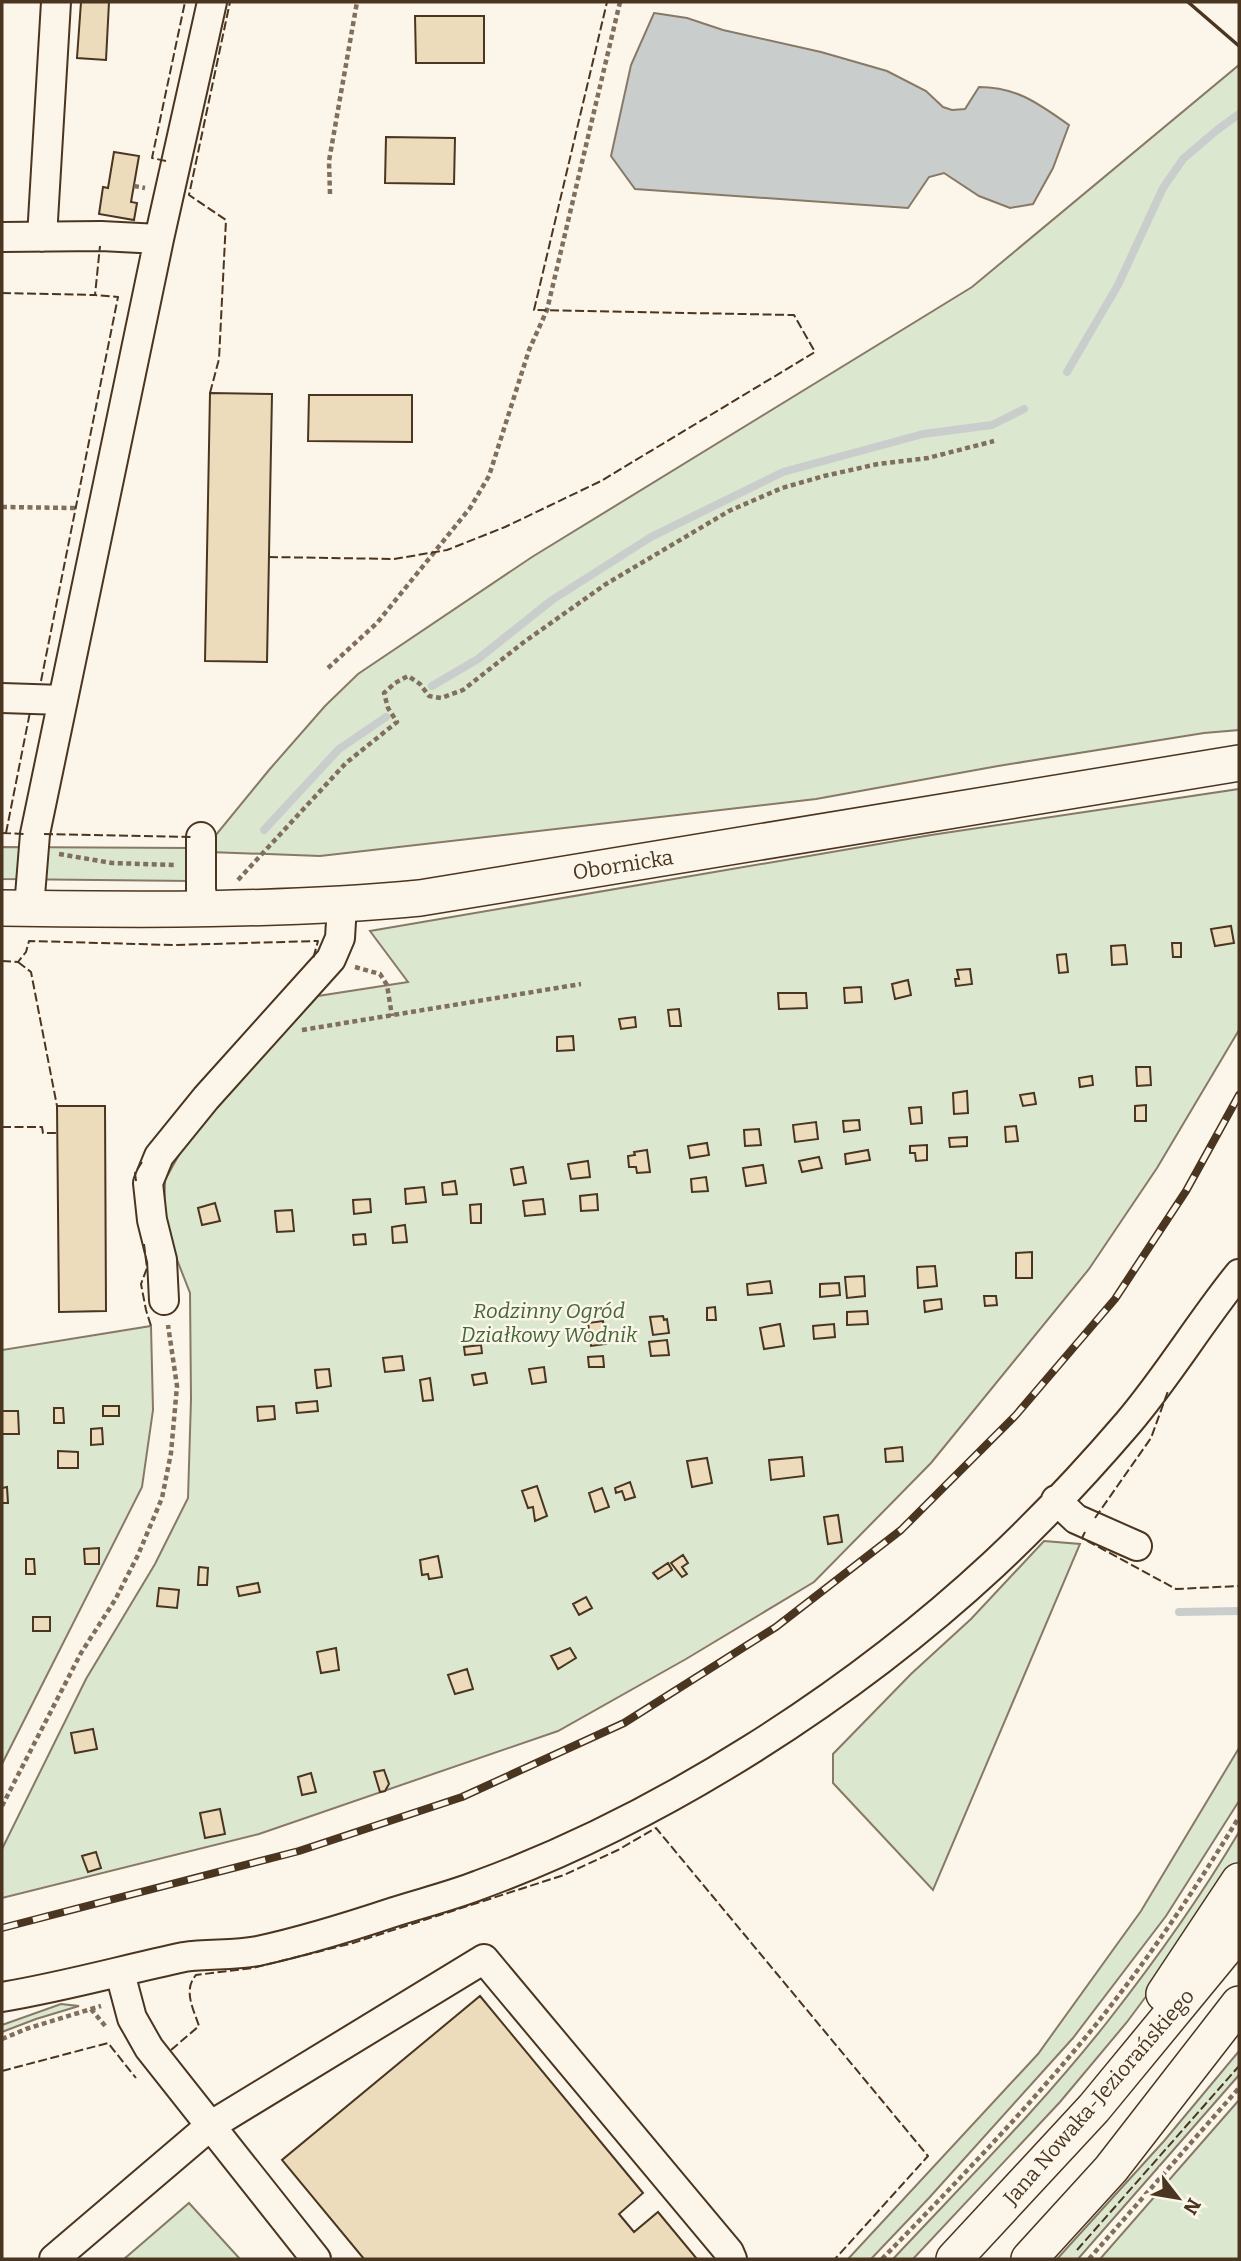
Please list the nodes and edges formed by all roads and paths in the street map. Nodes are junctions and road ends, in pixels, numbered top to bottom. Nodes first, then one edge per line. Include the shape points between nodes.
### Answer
1 (56, 2) edge
2 (212, 2) edge
3 (357, 2) edge
4 (620, 2) edge
5 (330, 194) dead end
6 (2, 237) edge
7 (42, 237) junction
8 (159, 239) junction
9 (994, 441) dead end
10 (2, 507) edge
11 (75, 508) dead end
12 (328, 668) dead end
13 (2, 698) edge
14 (63, 699) junction
15 (1239, 763) edge
16 (201, 837) dead end
17 (32, 850) junction
18 (201, 866) junction
19 (244, 873) dead end
20 (342, 905) junction
21 (15, 908) edge
22 (205, 908) junction
23 (331, 959) junction
24 (581, 984) dead end
25 (392, 1016) junction
26 (302, 1030) dead end
27 (1239, 1274) edge
28 (164, 1300) joint
29 (1056, 1500) junction
30 (1137, 1546) dead end
31 (2, 1806) edge
32 (1239, 1817) edge
33 (1239, 1881) edge
34 (1239, 1932) edge
35 (120, 1973) junction
36 (39, 1991) junction
37 (2, 1997) edge
38 (1239, 2004) edge
39 (2, 2017) edge
40 (1239, 2033) edge
41 (1239, 2088) edge
42 (1099, 2102) junction
43 (210, 2126) junction
44 (1116, 2163) junction
45 (54, 2259) edge
46 (316, 2259) edge
47 (732, 2259) edge
48 (883, 2259) edge
49 (954, 2259) edge
50 (1029, 2259) edge
51 (1089, 2259) edge

1 - 7 street
2 - 8 street
3 - 5 path via 329,161
4 - 12 path via 547,310 529,350 489,476 470,508 377,623
6 - 7 street
7 - 8 street
8 - 14 street
9 - 19 path via 782,488 729,511 606,584 463,690 441,698 429,696 408,676 395,683 384,693 397,722 346,763
10 - 11 path
13 - 14 street
14 - 17 street
15 - 20 main road, Obornicka via 420,898
16 - 18 street
17 - 18 path via 112,863
17 - 21 street
18 - 22 street
20 - 22 main road, Obornicka
20 - 23 street via 340,938
21 - 22 main road, Obornicka
23 - 25 path via 380,974 387,985
23 - 28 street via 159,1156 148,1183
24 - 25 path
25 - 26 path
27 - 29 street via 1129,1422
28 - 31 path via 177,1386 162,1498 115,1600 81,1653
29 - 30 street via 1076,1519
29 - 35 street via 995,1563 910,1637 845,1685 743,1755 615,1825 480,1885 332,1932 257,1951 186,1957
32 - 48 path via 1156,1945 1094,2027
33 - 42 main road via 1137,2034
34 - 42 main road, Jana Nowaka-Jeziorańskiego
35 - 36 street
35 - 43 street via 132,2018 149,2048
36 - 37 street
36 - 39 street
38 - 44 main road
40 - 44 main road
41 - 51 path
42 - 49 main road, Jana Nowaka-Jeziorańskiego
43 - 45 street
43 - 46 street
43 - 47 street via 484,1959
44 - 50 main road

